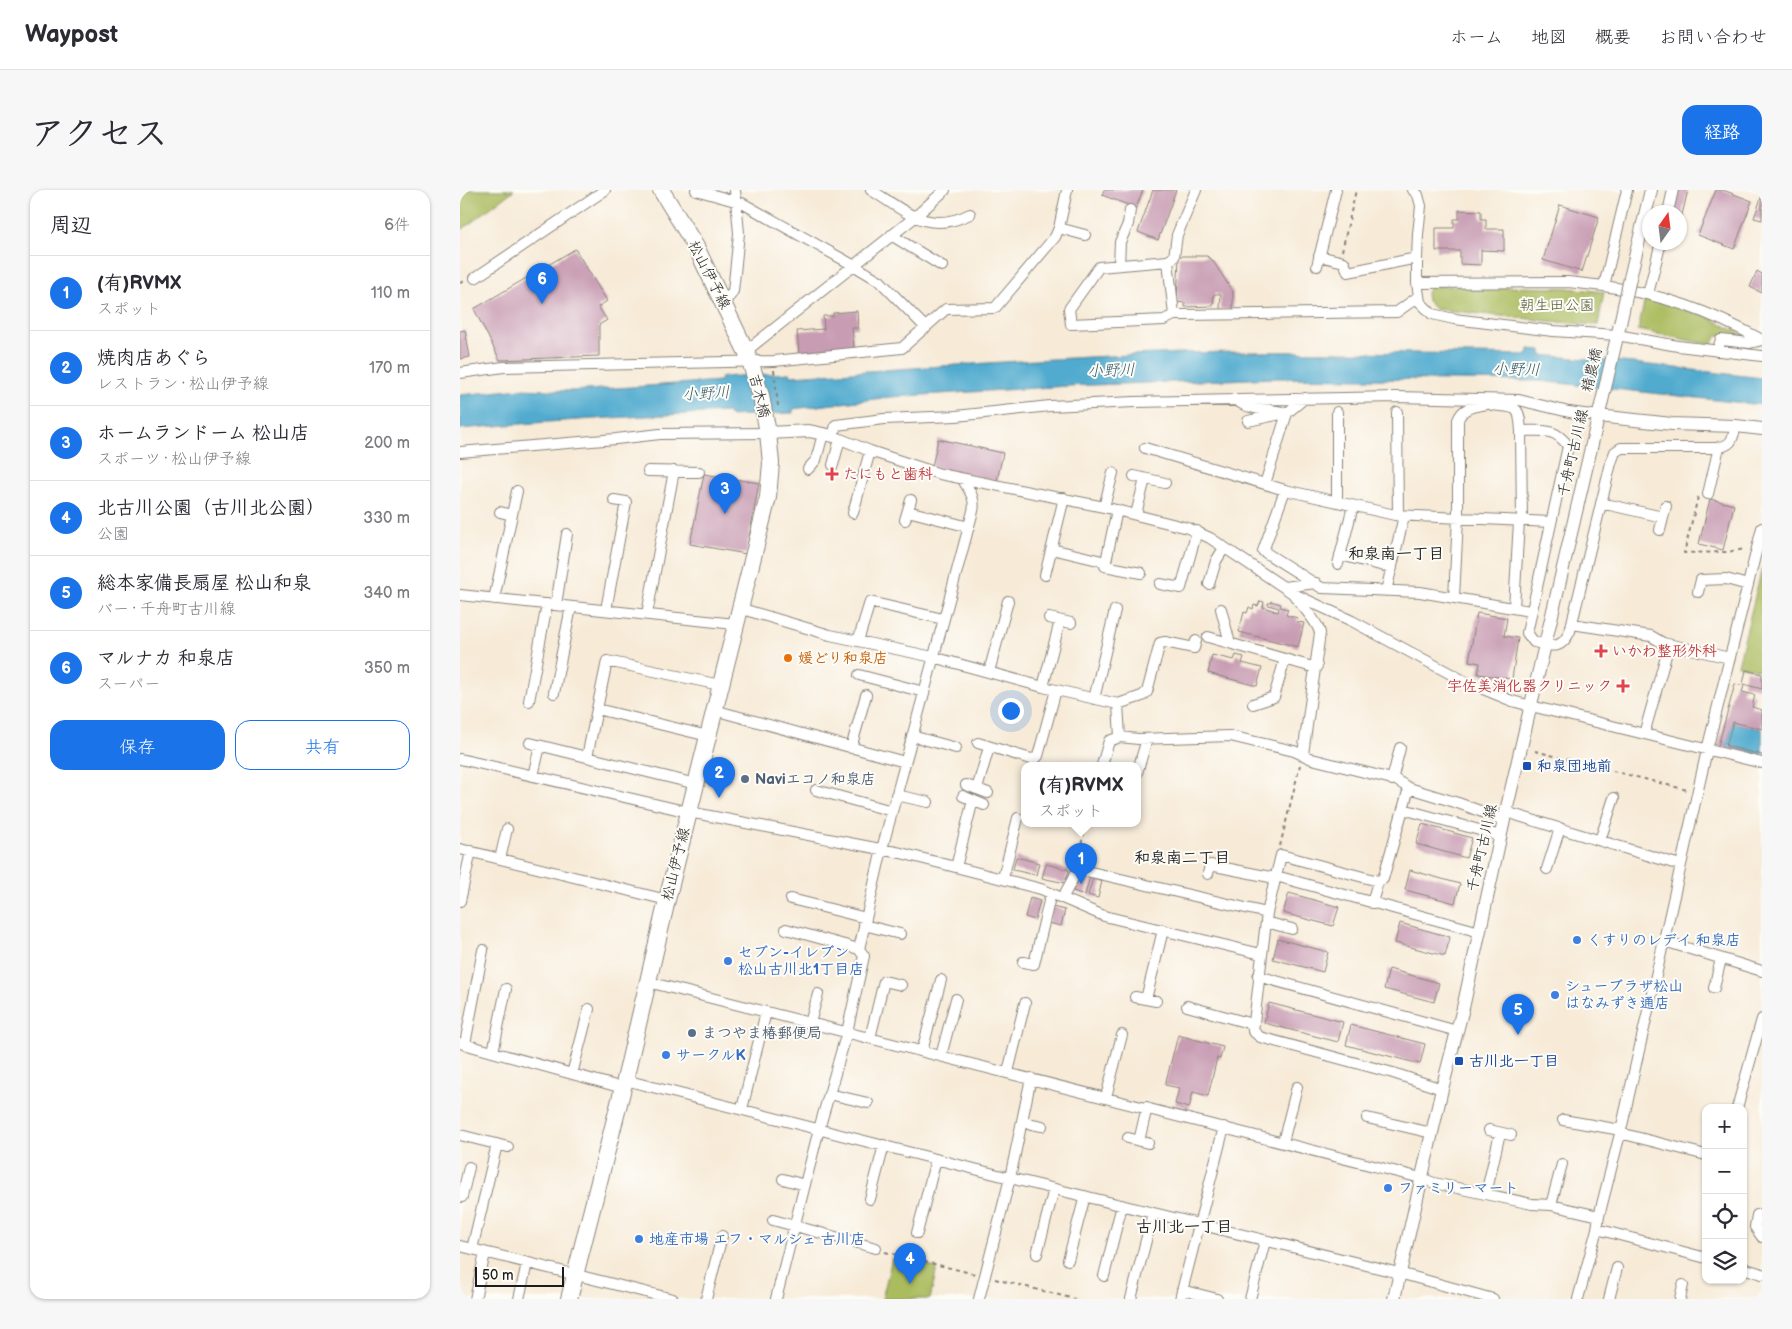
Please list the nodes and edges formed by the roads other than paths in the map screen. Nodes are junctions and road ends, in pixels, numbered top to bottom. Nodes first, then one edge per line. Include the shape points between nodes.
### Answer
1 (605, 190) edge
2 (661, 190) edge
3 (696, 190) edge
4 (945, 190) edge
5 (1196, 190) edge
6 (1336, 190) edge
7 (1414, 190) edge
8 (1627, 190) edge
9 (1651, 190) edge
10 (1673, 190) edge
11 (875, 191) edge
12 (1065, 191) edge
13 (735, 195) edge
14 (1670, 205) edge
15 (1130, 210) dead end
16 (970, 214) dead end
17 (915, 217) junction
18 (1059, 228) junction
19 (1085, 235) dead end
20 (891, 236) junction
21 (1658, 250) edge
22 (1417, 258) junction
23 (1168, 261) junction
24 (853, 265) junction
25 (1119, 265) junction
26 (942, 266) dead end
27 (475, 278) dead end
28 (1417, 283) junction
29 (1604, 286) junction
30 (1648, 294) junction
31 (1419, 296) junction
32 (722, 301) junction
33 (1174, 315) junction
34 (926, 328) junction
35 (1617, 334) junction
36 (1762, 340) edge
37 (1717, 351) junction
38 (1762, 356) edge
39 (749, 358) junction
40 (460, 374) edge
41 (1305, 398) junction
42 (1234, 399) junction
43 (1487, 402) junction
44 (1599, 410) junction
45 (1337, 412) dead end
46 (1397, 412) dead end
47 (1288, 413) junction
48 (1248, 421) dead end
49 (1736, 426) junction
50 (1762, 429) edge
51 (767, 430) junction
52 (1521, 431) junction
53 (832, 436) junction
54 (1145, 448) dead end
55 (1720, 448) junction
56 (870, 451) junction
57 (460, 452) edge
58 (832, 465) dead end
59 (808, 469) dead end
60 (648, 471) dead end
61 (674, 471) junction
62 (699, 472) dead end
63 (1113, 473) dead end
64 (1134, 476) dead end
65 (1145, 479) junction
66 (963, 480) junction
67 (1165, 483) dead end
68 (1265, 484) junction
69 (1285, 490) junction
70 (517, 491) dead end
71 (1708, 494) dead end
72 (1064, 498) junction
73 (614, 500) dead end
74 (911, 500) dead end
75 (1337, 502) junction
76 (1601, 503) junction
77 (1353, 506) junction
78 (1666, 506) dead end
79 (1104, 507) junction
80 (1117, 510) junction
81 (500, 512) dead end
82 (853, 513) dead end
83 (512, 514) junction
84 (1136, 514) junction
85 (1401, 516) junction
86 (1663, 517) junction
87 (1458, 518) junction
88 (1520, 521) junction
89 (1551, 522) junction
90 (969, 527) junction
91 (1762, 528) edge
92 (1660, 530) dead end
93 (1197, 531) junction
94 (567, 534) dead end
95 (495, 540) dead end
96 (506, 542) junction
97 (1224, 548) junction
98 (1052, 549) junction
99 (1106, 562) junction
100 (1392, 568) junction
101 (1141, 573) dead end
102 (1045, 575) dead end
103 (1316, 583) junction
104 (1160, 584) dead end
105 (1208, 584) dead end
106 (1748, 585) junction
107 (1284, 587) junction
108 (1386, 591) junction
109 (1698, 592) dead end
110 (1294, 594) junction
111 (460, 596) edge
112 (1454, 598) junction
113 (494, 599) junction
114 (1008, 601) dead end
115 (552, 605) junction
116 (571, 607) junction
117 (1514, 608) junction
118 (1222, 609) dead end
119 (606, 610) junction
120 (1115, 610) dead end
121 (1530, 611) junction
122 (647, 614) junction
123 (737, 616) junction
124 (1049, 618) dead end
125 (943, 619) junction
126 (1572, 624) junction
127 (1208, 637) dead end
128 (1196, 641) dead end
129 (858, 642) junction
130 (1230, 643) junction
131 (1544, 644) junction
132 (1669, 645) junction
133 (933, 657) junction
134 (1730, 658) junction
135 (1285, 659) junction
136 (1317, 666) junction
137 (989, 672) junction
138 (859, 675) dead end
139 (720, 685) junction
140 (1044, 687) junction
141 (1056, 690) junction
142 (924, 692) junction
143 (554, 693) dead end
144 (866, 695) dead end
145 (1094, 699) junction
146 (529, 701) dead end
147 (1118, 704) junction
148 (1253, 704) dead end
149 (1531, 706) junction
150 (597, 709) junction
151 (714, 710) junction
152 (1644, 734) junction
153 (708, 736) junction
154 (912, 736) junction
155 (1120, 737) junction
156 (1147, 739) junction
157 (978, 743) dead end
158 (989, 746) junction
159 (851, 748) junction
160 (956, 748) dead end
161 (1400, 748) dead end
162 (1707, 750) junction
163 (1303, 754) junction
164 (587, 757) junction
165 (460, 759) edge
166 (905, 762) junction
167 (1103, 762) edge
168 (1140, 762) edge
169 (1762, 763) edge
170 (532, 776) junction
171 (1392, 780) junction
172 (696, 784) junction
173 (966, 785) dead end
174 (1409, 788) junction
175 (816, 790) dead end
176 (896, 795) junction
177 (1614, 798) dead end
178 (928, 802) dead end
179 (984, 805) dead end
180 (1403, 809) junction
181 (892, 811) junction
182 (689, 812) junction
183 (1505, 816) junction
184 (1018, 818) dead end
185 (1560, 828) junction
186 (508, 830) dead end
187 (1500, 836) junction
188 (1600, 840) junction
189 (460, 849) edge
190 (882, 849) junction
191 (471, 851) junction
192 (500, 858) junction
193 (1680, 865) junction
194 (956, 867) junction
195 (1547, 869) dead end
196 (1208, 874) dead end
197 (1276, 877) junction
198 (1003, 878) junction
199 (1378, 881) junction
200 (1051, 893) junction
201 (1063, 897) junction
202 (791, 899) dead end
203 (667, 900) junction
204 (460, 901) edge
205 (1372, 903) junction
206 (1266, 918) junction
207 (865, 922) junction
208 (786, 929) dead end
209 (1292, 929) dead end
210 (1163, 930) junction
211 (888, 931) junction
212 (1480, 932) junction
213 (900, 934) dead end
214 (1664, 941) junction
215 (886, 943) dead end
216 (859, 949) junction
217 (483, 950) dead end
218 (1261, 954) junction
219 (1721, 959) junction
220 (1023, 962) dead end
221 (1762, 971) edge
222 (1258, 976) junction
223 (940, 980) dead end
224 (648, 982) junction
225 (901, 985) dead end
226 (1714, 988) dead end
227 (506, 989) dead end
228 (818, 994) dead end
229 (1135, 997) dead end
230 (956, 999) dead end
231 (1026, 1003) dead end
232 (1187, 1006) dead end
233 (589, 1009) dead end
234 (1012, 1011) dead end
235 (766, 1012) junction
236 (1023, 1014) junction
237 (1762, 1019) edge
238 (810, 1023) junction
239 (1252, 1024) junction
240 (1457, 1031) junction
241 (847, 1032) junction
242 (1122, 1035) dead end
243 (870, 1038) junction
244 (462, 1044) edge
245 (922, 1051) junction
246 (493, 1052) junction
247 (941, 1056) junction
248 (1008, 1072) junction
249 (572, 1074) junction
250 (1031, 1078) junction
251 (624, 1084) junction
252 (1297, 1087) dead end
253 (1442, 1089) junction
254 (829, 1094) junction
255 (1106, 1097) junction
256 (868, 1103) dead end
257 (1738, 1104) edge
258 (1147, 1108) junction
259 (742, 1109) junction
260 (1368, 1118) dead end
261 (1563, 1120) dead end
262 (1022, 1122) junction
263 (1042, 1126) dead end
264 (1224, 1127) junction
265 (819, 1129) junction
266 (1489, 1130) dead end
267 (1621, 1132) junction
268 (1500, 1133) junction
269 (1432, 1134) junction
270 (460, 1135) edge
271 (1511, 1136) dead end
272 (1139, 1140) dead end
273 (1283, 1142) junction
274 (497, 1144) junction
275 (884, 1146) junction
276 (508, 1147) dead end
277 (1702, 1155) edge
278 (936, 1159) junction
279 (1562, 1164) dead end
280 (469, 1167) dead end
281 (1010, 1178) junction
282 (1421, 1178) junction
283 (463, 1179) edge
284 (783, 1179) dead end
285 (805, 1185) junction
286 (1054, 1189) junction
287 (1486, 1194) junction
288 (1085, 1196) junction
289 (462, 1197) dead end
290 (870, 1199) dead end
291 (1551, 1204) junction
292 (1122, 1205) junction
293 (1153, 1213) junction
294 (1757, 1215) dead end
295 (1599, 1216) junction
296 (773, 1220) dead end
297 (1199, 1224) junction
298 (795, 1226) junction
299 (1597, 1229) junction
300 (917, 1233) dead end
301 (722, 1236) dead end
302 (1762, 1237) edge
303 (1265, 1240) junction
304 (460, 1246) edge
305 (876, 1248) dead end
306 (472, 1249) junction
307 (485, 1253) junction
308 (1036, 1254) dead end
309 (1702, 1256) edge
310 (1068, 1260) dead end
311 (527, 1263) junction
312 (1617, 1268) dead end
313 (1747, 1269) edge
314 (1399, 1273) junction
315 (575, 1274) junction
316 (1762, 1274) edge
317 (1104, 1276) dead end
318 (1683, 1285) dead end
319 (1181, 1294) edge
320 (475, 1299) edge
321 (520, 1299) edge
322 (569, 1299) edge
323 (673, 1299) edge
324 (706, 1299) edge
325 (776, 1299) edge
326 (978, 1299) edge
327 (1131, 1299) edge
328 (1217, 1299) edge
329 (1250, 1299) edge
330 (1394, 1299) edge
331 (1493, 1299) edge
332 (1578, 1299) edge
333 (1609, 1299) edge
334 (1680, 1299) edge

1 - 27 street
2 - 32 main road, 松山伊予線 via 696,248
3 - 13 street via 707,194
4 - 17 street
5 - 23 street via 1177,235 1174,257
6 - 22 street via 1318,261 1344,262 1348,272
7 - 22 street via 1421,206
8 - 29 street
9 - 35 street, 精農橋, bridge
10 - 14 street
11 - 17 street
12 - 18 street
13 - 24 street
13 - 32 street via 739,233 736,274 733,291
15 - 25 street via 1120,242
16 - 17 street via 948,222 933,223
17 - 20 street
18 - 19 street
18 - 34 street via 995,308 946,310
20 - 24 street
20 - 26 street
21 - 30 street
22 - 28 street
23 - 25 street
23 - 33 street
24 - 34 street via 880,282
24 - 39 street
25 - 33 street via 1100,267 1069,309 1070,324 1164,320
28 - 29 street via 1568,282
28 - 31 street
29 - 30 street
30 - 36 street via 1704,311
31 - 33 street via 1397,312
31 - 35 street via 1420,302 1432,314 1454,319 1553,331
32 - 39 main road, 松山伊予線
34 - 39 street via 902,348 774,361
35 - 37 street
35 - 44 street, 精農橋
36 - 37 street via 1750,343 1721,340
37 - 38 street
39 - 40 street via 504,367
39 - 51 main road, 吉木橋
41 - 42 street
41 - 43 street via 1397,397
41 - 47 street
42 - 47 street via 1252,409
42 - 53 street via 1050,406 956,416 884,419 836,425
43 - 44 street via 1519,400 1569,412
43 - 52 street via 1520,412
43 - 87 street via 1467,408 1458,420
44 - 49 street via 1672,424
44 - 131 street, 千舟町古川線
45 - 75 street
46 - 85 street
47 - 48 street
47 - 68 street
49 - 50 street
49 - 55 street via 1732,441
51 - 53 street via 809,431
51 - 57 street via 660,434
51 - 123 main road, 松山伊予線 via 771,463 768,497
52 - 88 street
52 - 89 street via 1557,433 1568,446
53 - 56 street
53 - 58 street
53 - 59 street
54 - 68 street
55 - 71 street
55 - 76 street via 1621,448 1615,452 1611,462
56 - 66 street
56 - 82 street
60 - 61 street
61 - 62 street
61 - 122 street
63 - 79 street
64 - 65 street
65 - 67 street
65 - 84 street
66 - 72 street
66 - 90 street via 975,505
68 - 69 street
69 - 75 street
69 - 103 street via 1263,551
70 - 83 street
72 - 79 street
72 - 98 street
73 - 119 street via 626,502 620,563
74 - 90 street via 906,515
75 - 77 street
76 - 86 street
76 - 126 street
77 - 85 street
77 - 100 street via 1339,560
78 - 86 street
79 - 80 street
80 - 84 street
80 - 99 street
81 - 83 street
83 - 96 street
84 - 93 street
85 - 87 street
85 - 100 street
86 - 92 street
87 - 88 street
87 - 112 street
88 - 89 street
88 - 117 street
89 - 121 street
90 - 125 street
91 - 106 street
93 - 97 street
93 - 104 street via 1181,588
94 - 115 street
95 - 96 street
96 - 113 street
97 - 105 street
97 - 107 street
98 - 99 street
98 - 102 street
99 - 101 street via 1105,566
100 - 108 street
103 - 107 street
103 - 108 street via 1322,588
106 - 109 street via 1726,578 1701,580
106 - 134 street
107 - 110 street
108 - 112 street
110 - 136 street via 1318,626
110 - 149 street via 1466,682
111 - 113 street
112 - 117 street
113 - 115 street
114 - 137 street
115 - 116 street
115 - 146 street via 534,648 526,690
116 - 119 street
116 - 143 street via 554,672
117 - 121 street
118 - 130 street
119 - 122 street
120 - 145 street
121 - 131 street via 1527,633 1534,642
122 - 123 street
123 - 129 street
123 - 139 main road, 松山伊予線
124 - 140 street via 1065,622
125 - 129 street via 870,602
125 - 133 street
126 - 131 street via 1565,642 1556,646
126 - 132 street via 1651,636
127 - 130 street
128 - 147 street via 1194,648 1160,643 1147,692
129 - 133 street
130 - 135 street
131 - 149 street, 千舟町古川線
132 - 134 street
132 - 152 street
133 - 137 street
133 - 142 street
134 - 162 street
135 - 136 street
135 - 148 street via 1274,697
136 - 163 street
137 - 140 street
138 - 142 street
139 - 150 street via 607,661
139 - 151 main road, 松山伊予線
140 - 141 street
141 - 145 street
141 - 158 street via 1036,758
142 - 154 street
144 - 159 street
145 - 147 street
147 - 155 street
149 - 152 street
149 - 183 street, 千舟町古川線
150 - 153 street
150 - 164 street
151 - 153 main road, 松山伊予線
151 - 159 street
152 - 162 street
153 - 172 main road, 松山伊予線
154 - 160 street
154 - 166 street
155 - 156 street
155 - 167 street via 1109,741
156 - 163 street via 1230,736
156 - 168 street
157 - 158 street
158 - 173 street via 983,791
159 - 166 street
161 - 171 street
162 - 169 street
162 - 193 street
163 - 171 street
164 - 170 street via 535,745
164 - 172 street
165 - 170 street
166 - 176 street
170 - 182 street
171 - 174 street
172 - 182 main road, 松山伊予線
174 - 180 street
174 - 183 street
175 - 181 street
176 - 178 street
176 - 181 street
177 - 188 street
179 - 194 street via 968,798
180 - 187 street
180 - 199 street via 1383,879
181 - 190 street
182 - 190 street
182 - 203 main road, 松山伊予線
183 - 185 street
183 - 187 street, 千舟町古川線
184 - 198 street
185 - 188 street
185 - 195 street
186 - 192 street
187 - 212 street, 千舟町古川線
188 - 193 street
189 - 191 street
190 - 194 street
190 - 207 street
191 - 192 street
191 - 204 street
192 - 203 street
193 - 214 street
194 - 198 street
196 - 197 street via 1210,865
197 - 199 street via 1281,855
197 - 205 street
197 - 206 street
198 - 200 street
199 - 205 street
200 - 201 street
200 - 220 street via 1034,964
201 - 206 street via 1078,869
201 - 210 street via 1104,916
202 - 207 street
203 - 224 main road, 松山伊予線
205 - 212 street
206 - 209 street
206 - 218 street
207 - 211 street
207 - 216 street
208 - 216 street
210 - 218 street
210 - 229 street via 1151,1000
211 - 213 street
211 - 215 street
212 - 240 street, 千舟町古川線
214 - 219 street
214 - 267 street
216 - 241 street via 864,956
217 - 244 street
218 - 222 street
219 - 221 street
219 - 226 street
222 - 239 street
222 - 240 street
223 - 245 street
224 - 235 street
224 - 251 main road, 松山伊予線
225 - 243 street via 884,981
227 - 246 street
228 - 238 street
230 - 247 street
231 - 236 street
232 - 239 street
233 - 249 street
234 - 236 street
235 - 238 street
235 - 259 street
236 - 248 street
237 - 257 street
238 - 241 street
239 - 253 street via 1253,1031 1260,1037
240 - 253 street, 千舟町古川線
241 - 243 street
241 - 254 street
242 - 255 street
243 - 245 street
244 - 246 street
245 - 247 street
246 - 249 street
247 - 248 street
248 - 250 street
249 - 251 street
250 - 255 street
250 - 262 street
251 - 259 street
251 - 315 main road, 松山伊予線
252 - 273 street
253 - 269 street, 千舟町古川線
254 - 256 street
254 - 265 street
255 - 258 street
258 - 264 street
258 - 272 street
259 - 265 street
260 - 269 street
261 - 267 street
262 - 263 street
262 - 281 street
264 - 273 street
264 - 297 street
265 - 275 street
265 - 285 street
266 - 268 street
267 - 277 street
267 - 295 street
268 - 271 street
268 - 287 street
269 - 282 street, 千舟町古川線
270 - 274 street
273 - 282 street
274 - 276 street
274 - 306 street
275 - 278 street
275 - 290 street
278 - 281 street
278 - 300 street
279 - 291 street
280 - 283 street
281 - 286 street
281 - 326 street
282 - 287 street
282 - 314 street, 千舟町古川線
283 - 289 street
284 - 285 street
285 - 298 street
286 - 288 street
286 - 308 street
287 - 291 street via 1532,1204
288 - 292 street
288 - 310 street
291 - 295 street
292 - 293 street
292 - 317 street
293 - 297 street
293 - 327 street
294 - 302 street via 1755,1227
295 - 299 street
296 - 298 street
297 - 303 street
297 - 319 street
298 - 305 street
298 - 325 street
299 - 309 street
299 - 332 street
301 - 324 street
303 - 314 street
303 - 329 street
304 - 306 street
306 - 307 street
307 - 311 street
307 - 320 street
311 - 315 street
311 - 321 street
312 - 333 street
313 - 316 street
314 - 330 street, 千舟町古川線
314 - 331 street
315 - 322 main road, 松山伊予線
315 - 323 street
318 - 334 street
319 - 328 street

